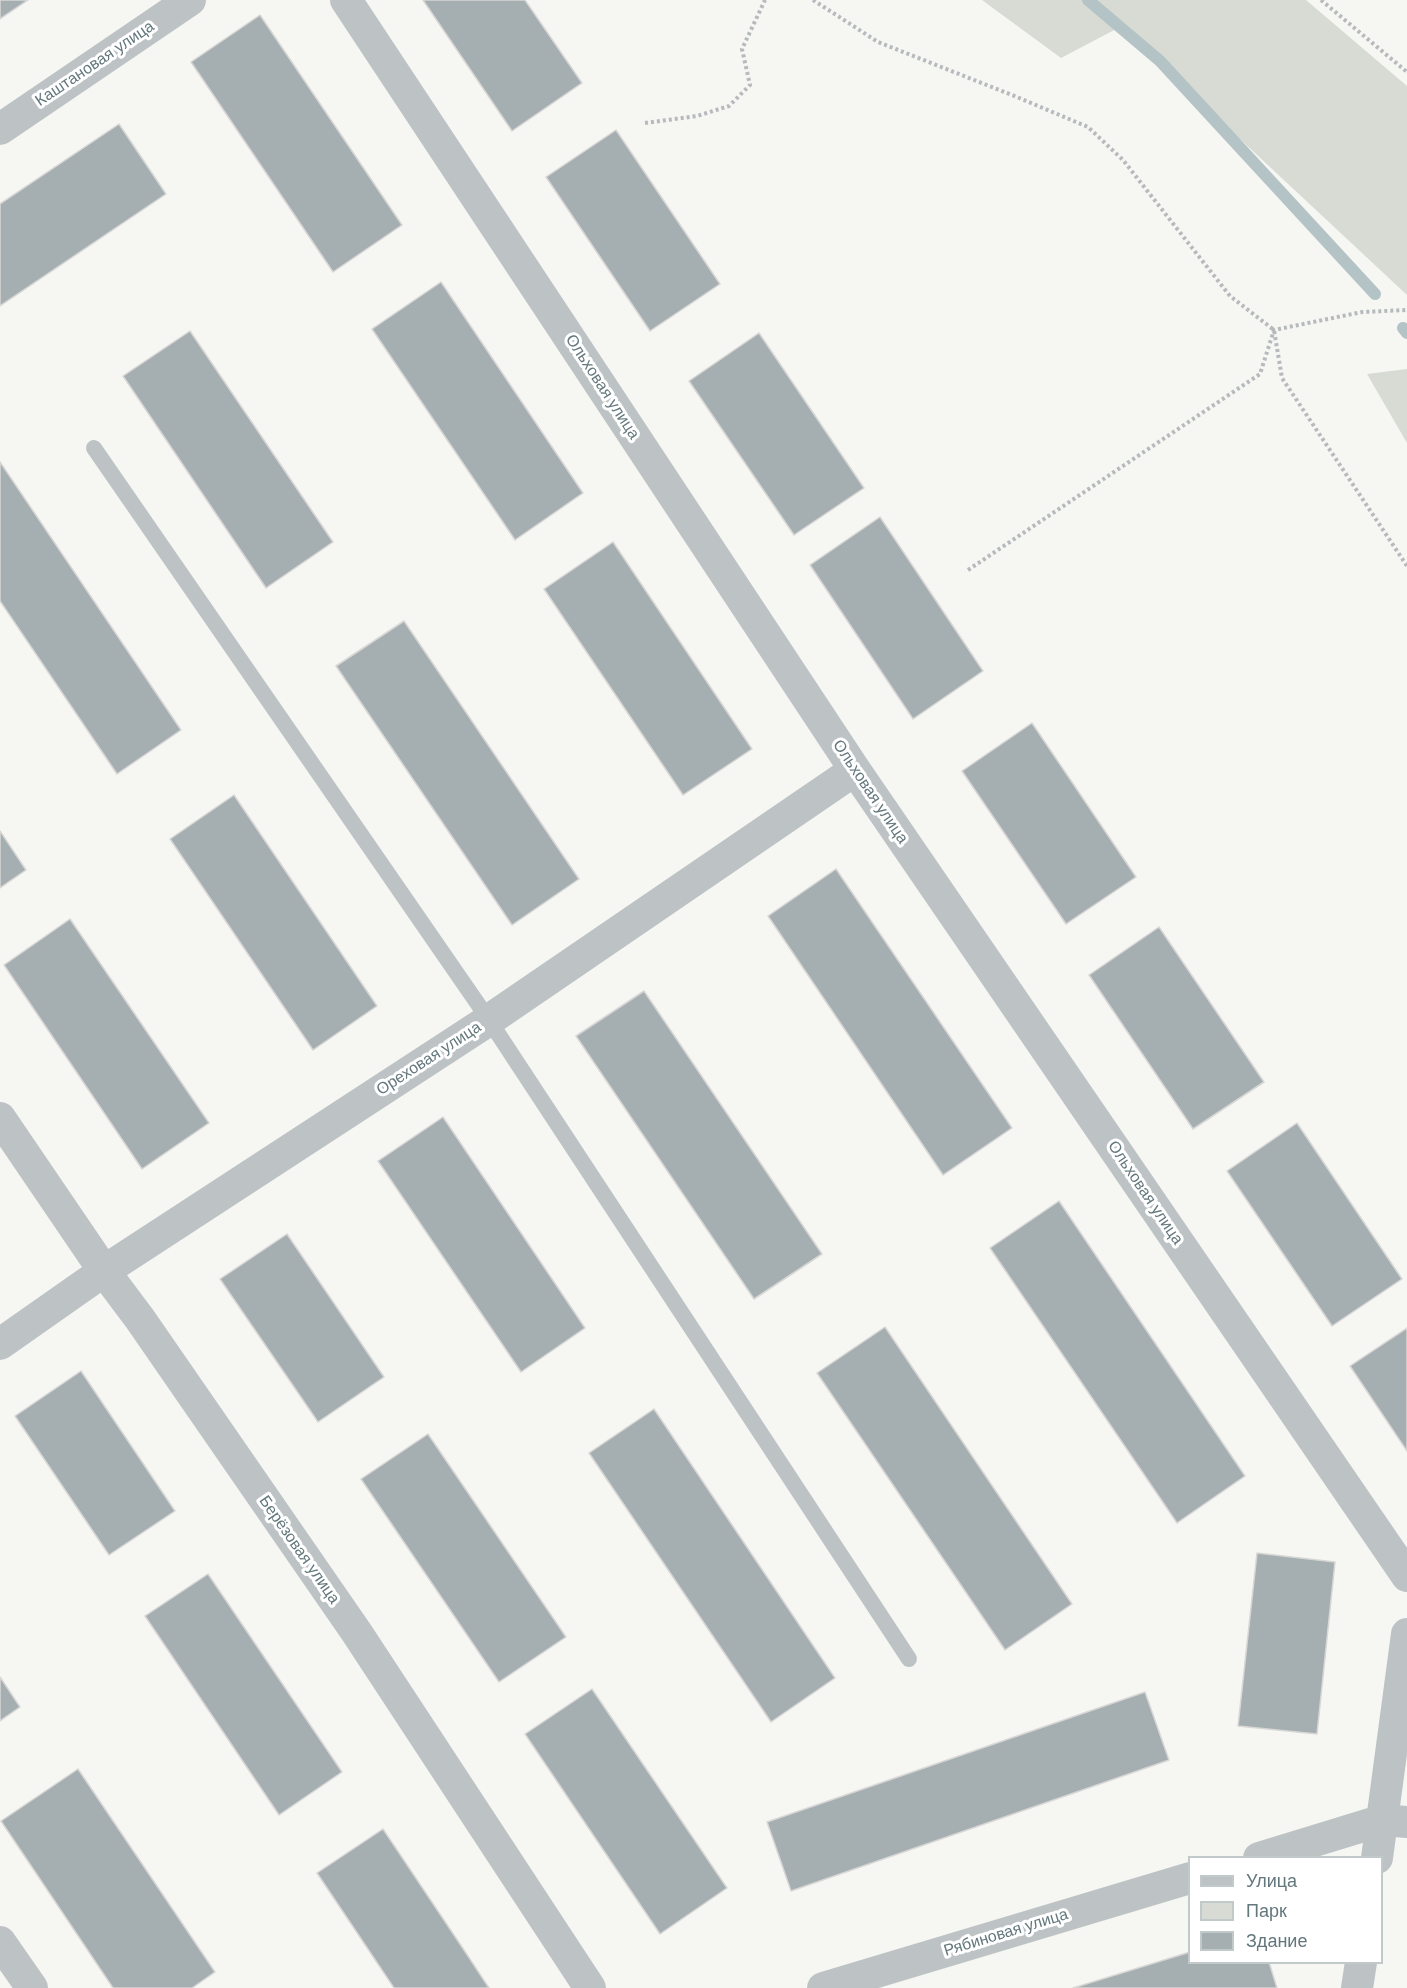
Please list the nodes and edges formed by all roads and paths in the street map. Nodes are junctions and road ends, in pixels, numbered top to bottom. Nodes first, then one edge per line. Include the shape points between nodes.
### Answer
1 (190, 0) edge
2 (346, 0) edge
3 (765, 0) edge
4 (813, 0) edge
5 (1322, 0) edge
6 (1407, 72) edge
7 (645, 123) dead end
8 (0, 129) edge
9 (1407, 310) edge
10 (1274, 330) junction
11 (94, 448) dead end
12 (1407, 566) edge
13 (968, 570) dead end
14 (855, 770) junction
15 (489, 1020) junction
16 (0, 1118) edge
17 (104, 1271) junction
18 (0, 1344) edge
19 (1407, 1576) edge
20 (1407, 1634) edge
21 (909, 1659) dead end
22 (1395, 1821) edge
23 (1263, 1856) edge
24 (1378, 1856) edge
25 (1188, 1879) edge
26 (0, 1942) edge
27 (1361, 1964) edge
28 (32, 1988) edge
29 (590, 1988) edge
30 (823, 1988) edge
31 (1357, 1988) edge

1 - 8 street, Каштановая улица
2 - 14 street, Ольховая улица
3 - 7 path via 742,49 750,85 729,106 697,116
4 - 10 path via 878,42 1088,127 1123,160 1230,296
5 - 6 path
9 - 10 path via 1362,312
10 - 12 path via 1282,378
10 - 13 path via 1260,374
11 - 15 lane
14 - 15 street, Ореховая улица
14 - 19 street, Ольховая улица
15 - 17 street, Ореховая улица
15 - 21 lane
16 - 17 street, Берёзовая улица
17 - 18 street, Ореховая улица
17 - 29 street, Берёзовая улица via 357,1633
20 - 22 street
22 - 23 street
22 - 24 street
25 - 30 street, Рябиновая улица
26 - 28 street
27 - 31 street

